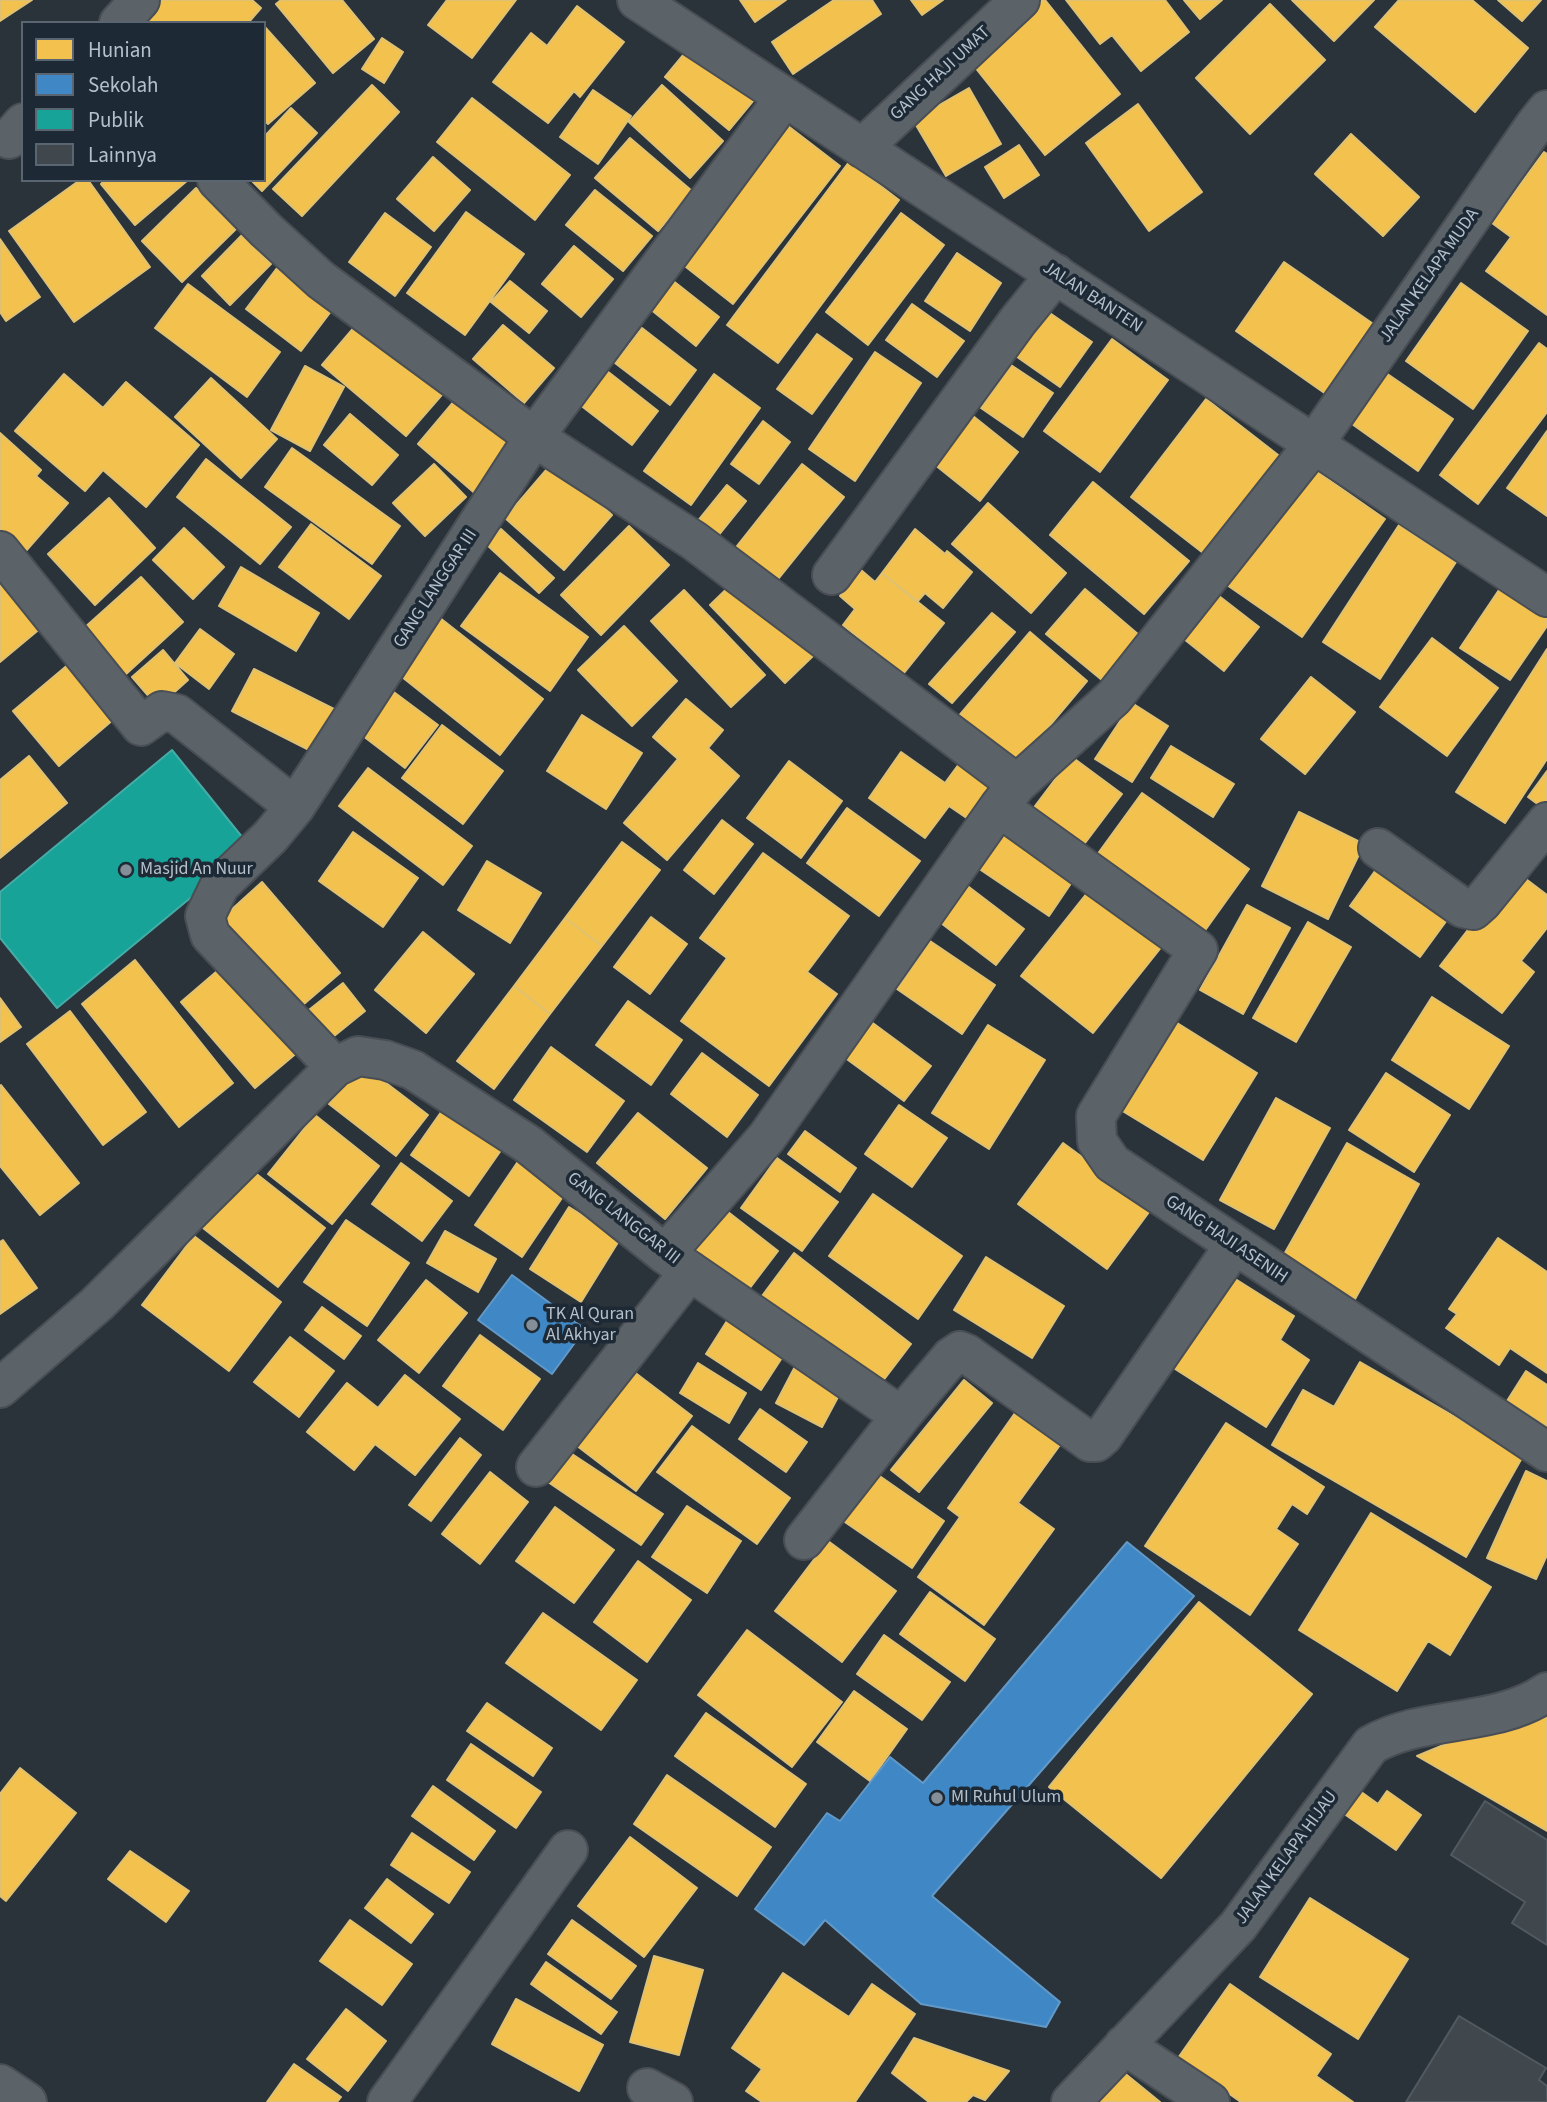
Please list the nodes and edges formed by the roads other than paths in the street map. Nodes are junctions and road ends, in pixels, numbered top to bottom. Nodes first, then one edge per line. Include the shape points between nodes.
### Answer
1 (140, 0) edge
2 (637, 0) edge
3 (1020, 0) edge
4 (121, 21) edge
5 (785, 97) junction
6 (1543, 123) edge
7 (862, 148) junction
8 (218, 182) edge
9 (1056, 274) junction
10 (534, 437) junction
11 (1314, 444) junction
12 (0, 551) edge
13 (832, 575) dead end
14 (1547, 597) edge
15 (1008, 796) junction
16 (295, 807) junction
17 (1547, 822) edge
18 (1378, 848) dead end
19 (335, 1067) junction
20 (1234, 1246) junction
21 (678, 1263) junction
22 (0, 1388) edge
23 (901, 1416) junction
24 (1547, 1452) edge
25 (536, 1467) dead end
26 (804, 1540) dead end
27 (1547, 1692) edge
28 (568, 1850) dead end
29 (1124, 2045) junction
30 (0, 2084) edge
31 (26, 2102) edge
32 (387, 2102) edge
33 (1071, 2102) edge
34 (1210, 2102) edge

1 - 4 street
2 - 5 street, JALAN BANTEN
3 - 7 street, GANG HAJI UMAT
5 - 7 street, JALAN BANTEN
5 - 10 street, GANG LANGGAR III
6 - 11 street, JALAN KELAPA MUDA
7 - 9 street, JALAN BANTEN
8 - 10 street via 321,280
9 - 11 street, JALAN BANTEN
9 - 13 street
10 - 15 street via 694,540
10 - 16 street, GANG LANGGAR III
11 - 14 street, JALAN BANTEN
11 - 15 street, JALAN KELAPA MUDA via 1115,696
12 - 16 street via 141,726 162,710 177,714
15 - 20 street, GANG HAJI ASENIH via 1198,950 1096,1116 1097,1141 1112,1163
15 - 21 street, JALAN KELAPA MUDA
16 - 19 street, GANG LANGGAR III via 220,885 205,916 210,935
17 - 18 street via 1473,910 1463,908
19 - 21 street, GANG LANGGAR III via 358,1056 385,1059 412,1070 529,1145
19 - 22 street, GANG LANGGAR III via 97,1304
20 - 23 street via 1096,1442 960,1351
20 - 24 street, GANG HAJI ASENIH
21 - 23 street, GANG LANGGAR III
21 - 25 street, JALAN KELAPA MUDA
23 - 26 street
27 - 29 street, JALAN KELAPA HIJAU via 1492,1715 1423,1727 1371,1745 1238,1926
28 - 32 street
29 - 33 street, JALAN KELAPA HIJAU
29 - 34 street
30 - 31 street

